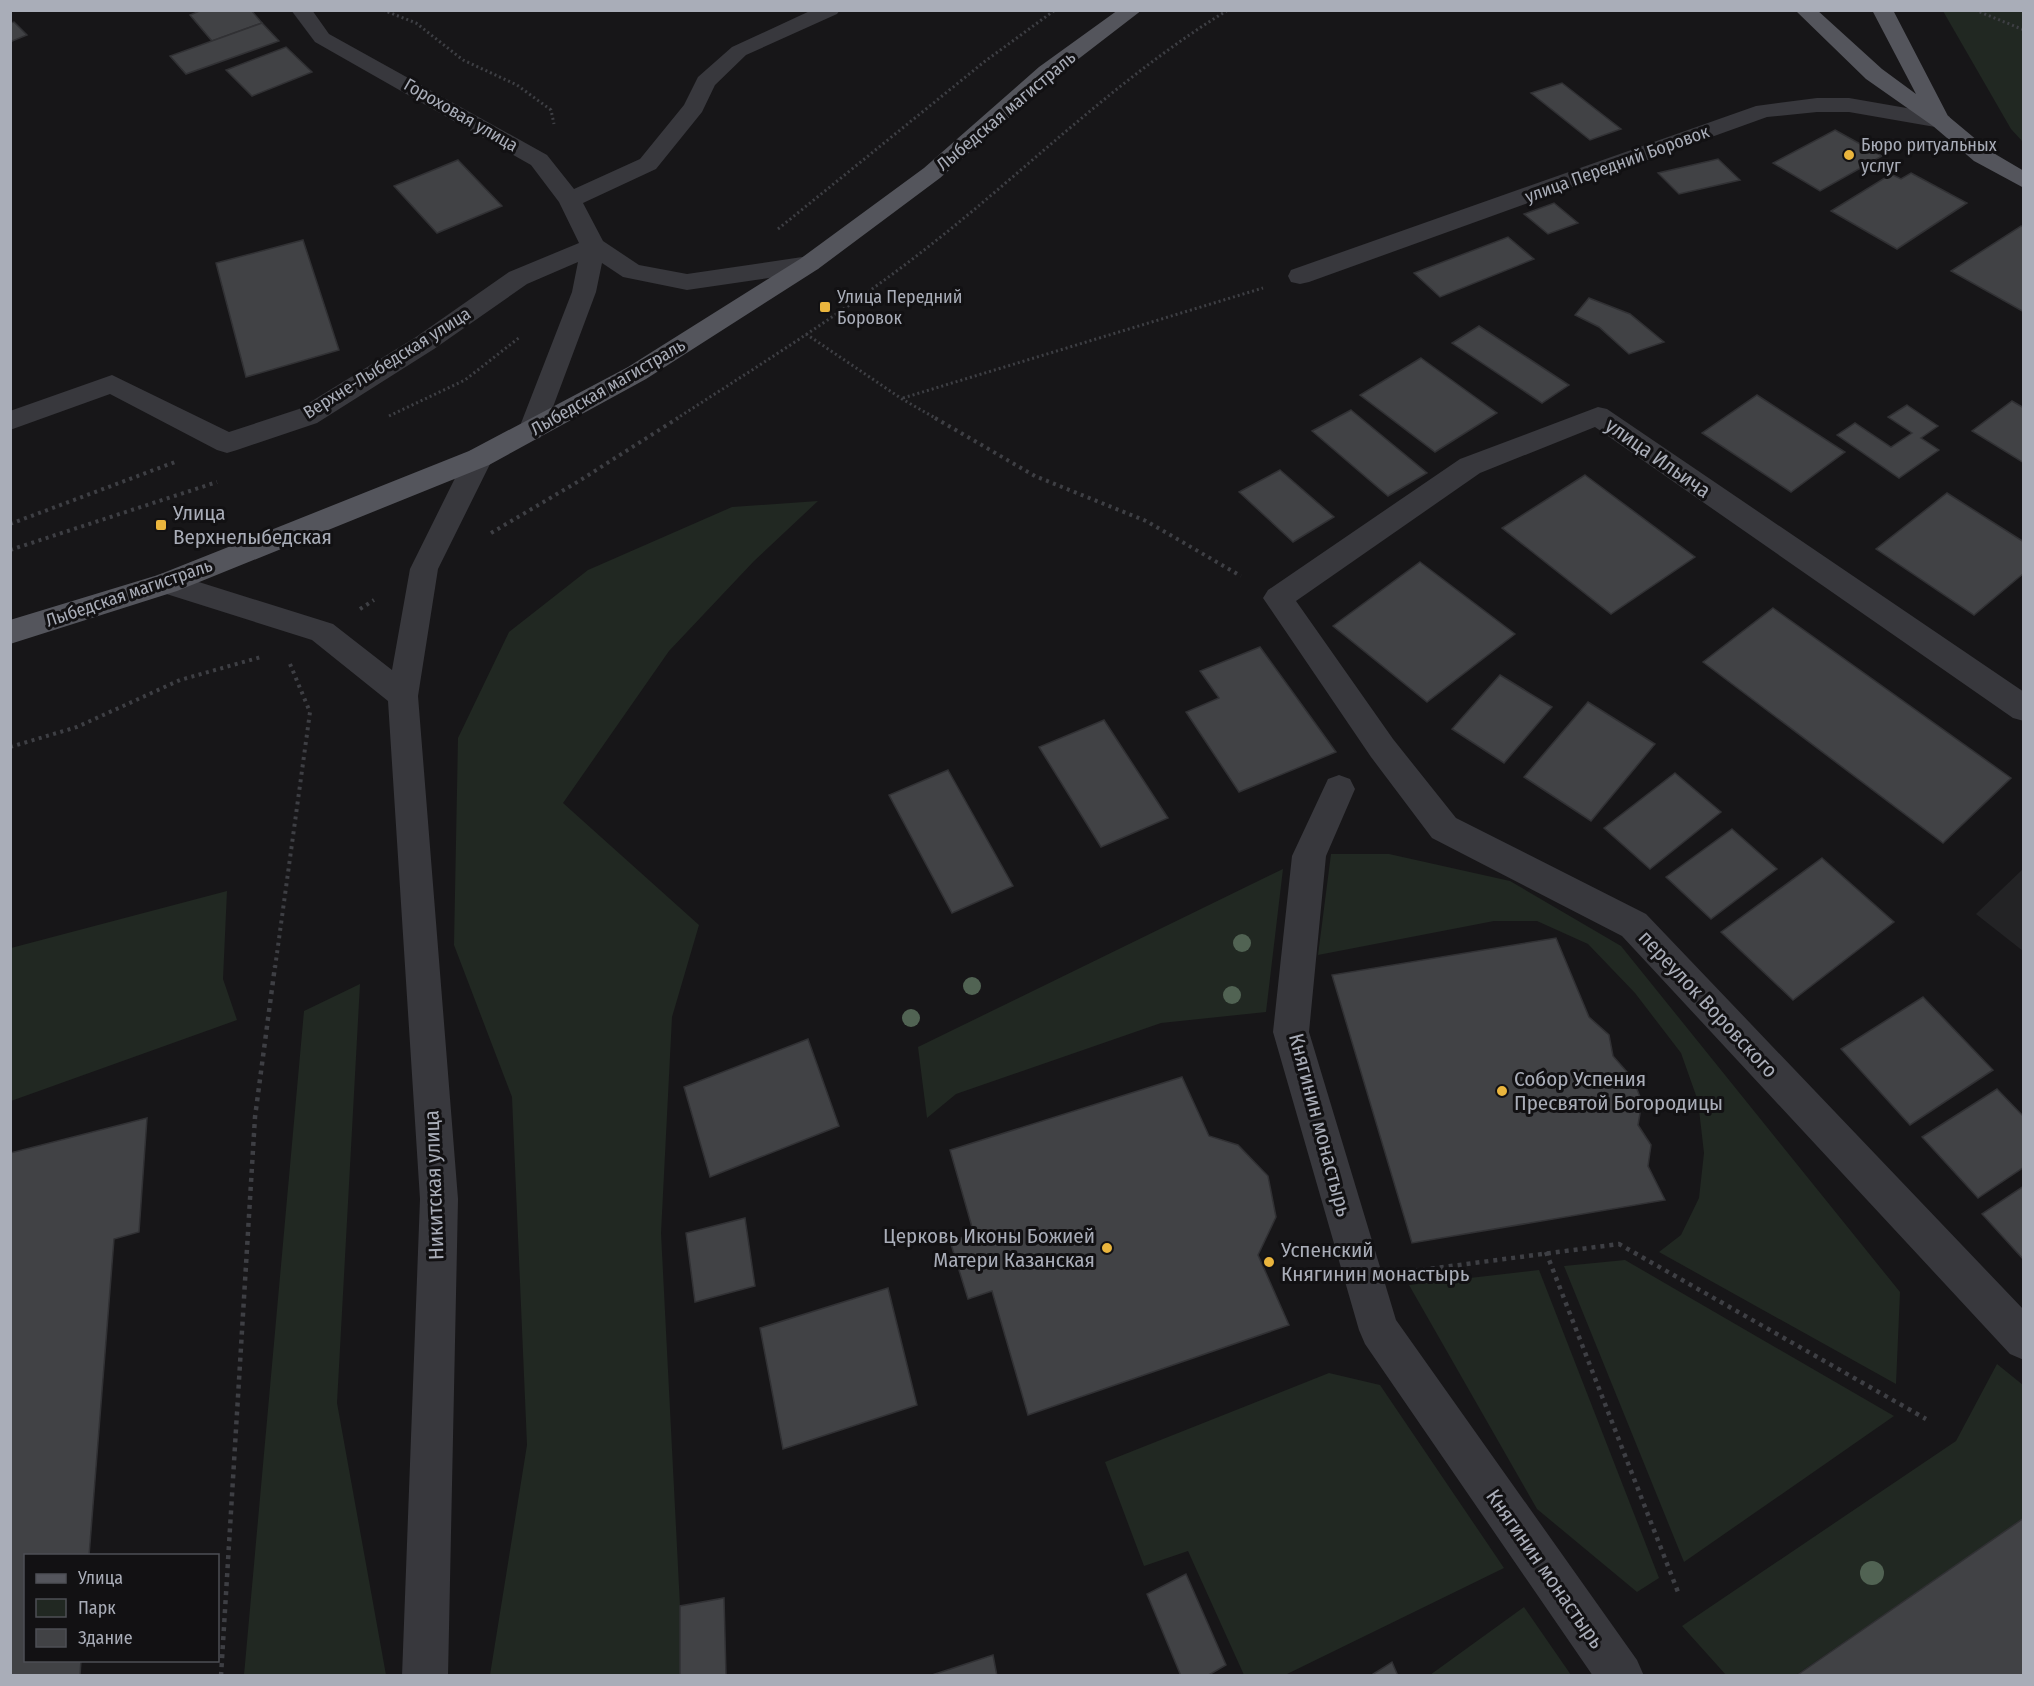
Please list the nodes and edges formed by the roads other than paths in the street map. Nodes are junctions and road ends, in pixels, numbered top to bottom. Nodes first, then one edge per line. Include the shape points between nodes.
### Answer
1 (301, 10) edge
2 (830, 10) edge
3 (1132, 10) edge
4 (1805, 10) edge
5 (1882, 10) edge
6 (1941, 121) junction
7 (2024, 181) edge
8 (570, 200) junction
9 (593, 246) junction
10 (809, 264) junction
11 (1300, 276) road end
12 (10, 421) edge
13 (531, 431) junction
14 (479, 458) junction
15 (167, 583) junction
16 (1278, 598) joint
17 (10, 632) edge
18 (403, 696) junction
19 (2024, 709) edge
20 (1339, 789) dead end
21 (2024, 1340) edge
22 (425, 1676) edge
23 (1621, 1676) edge

1 - 8 street, Гороховая улица via 322,38 539,160
2 - 8 street via 739,51 706,82 694,107 648,164
3 - 10 main road, Лыбедская магистраль via 1047,72 932,173
4 - 6 main road via 1874,74
5 - 6 main road
6 - 7 main road via 1982,156
6 - 11 street, улица Передний Боровок via 1849,105 1764,111
8 - 9 street, Гороховая улица
9 - 10 street via 632,271 687,282
9 - 12 street, Верхне-Лыбедская улица via 518,278 425,343 308,416 227,443 112,384
9 - 13 street via 584,292
10 - 13 main road, Лыбедская магистраль via 637,373
13 - 14 main road, Лыбедская магистраль
14 - 15 main road, Лыбедская магистраль
14 - 18 street, Никитская улица via 424,569
15 - 17 main road, Лыбедская магистраль
15 - 18 street via 322,632
16 - 19 street, улица Ильича via 1470,466 1598,416
16 - 21 street, переулок Воровского via 1382,748 1444,828 1634,925
18 - 22 street, Никитская улица via 439,1198
20 - 23 street, Княгинин монастырь via 1309,856 1291,1032 1362,1278 1379,1330

